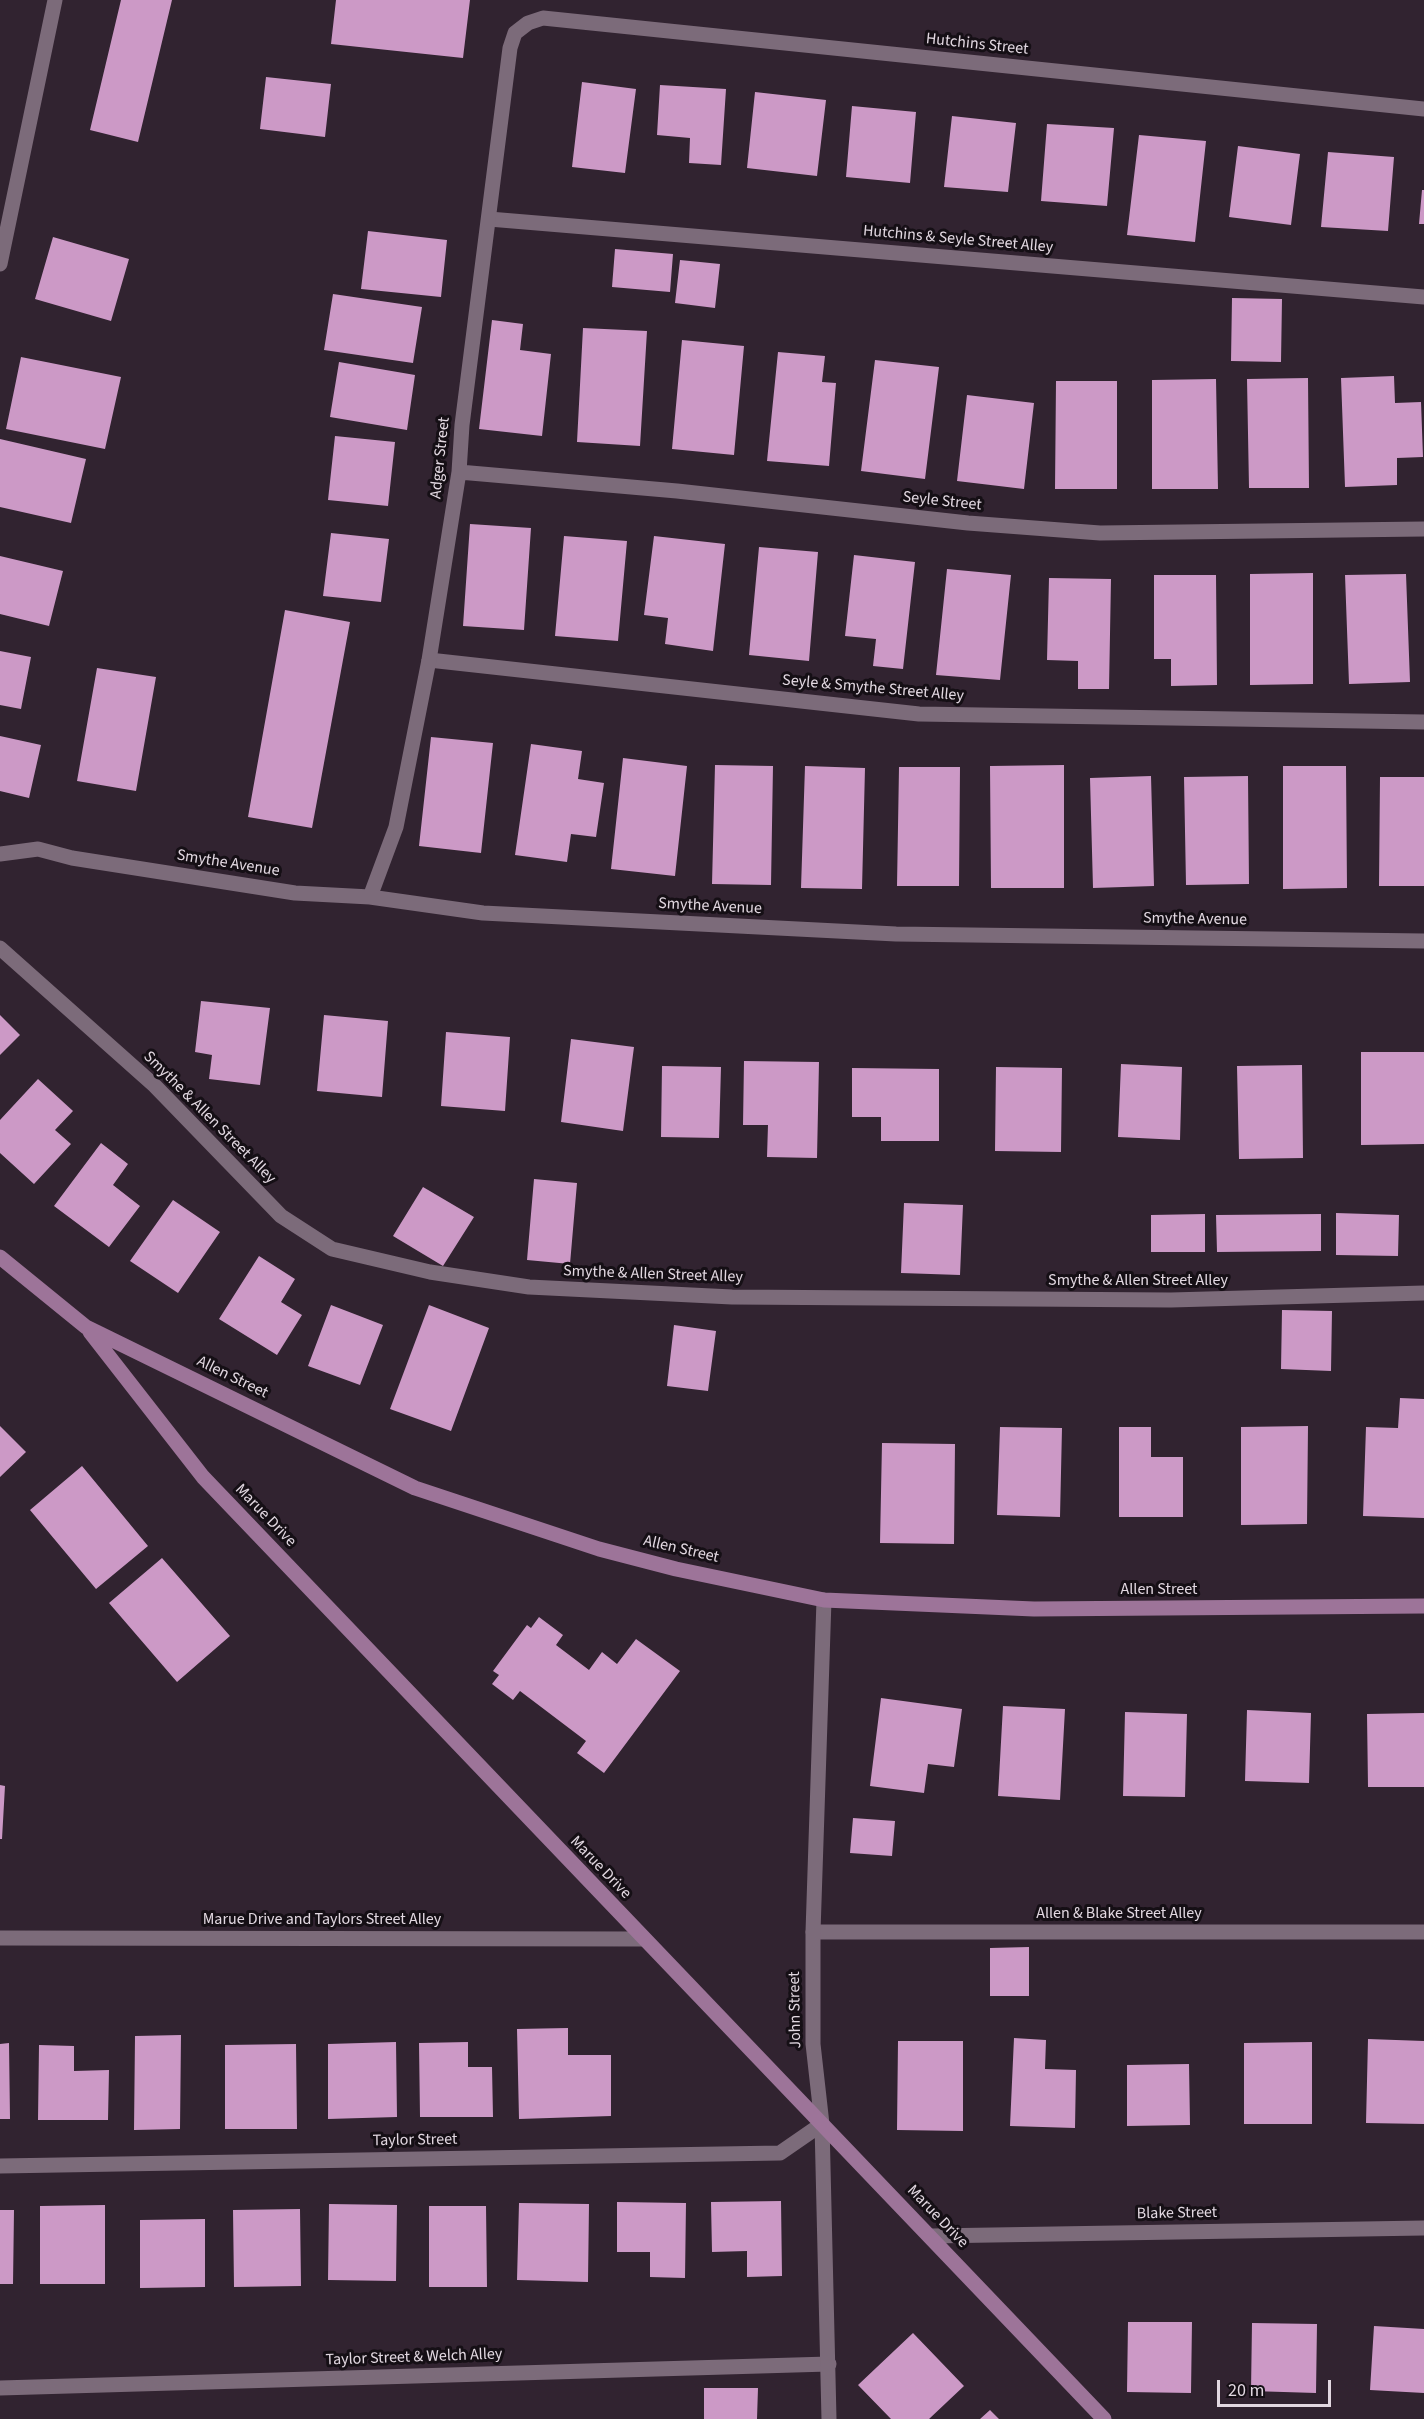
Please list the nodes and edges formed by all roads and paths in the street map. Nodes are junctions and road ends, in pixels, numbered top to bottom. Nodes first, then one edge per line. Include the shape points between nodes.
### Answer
1 (55, 0) edge
2 (528, 23) joint
3 (1424, 109) edge
4 (489, 219) junction
5 (0, 264) edge
6 (1424, 297) edge
7 (459, 472) junction
8 (1424, 528) edge
9 (429, 660) junction
10 (1424, 722) edge
11 (0, 854) edge
12 (370, 897) junction
13 (1424, 941) edge
14 (0, 948) edge
15 (0, 1257) edge
16 (1424, 1293) edge
17 (86, 1327) junction
18 (824, 1600) junction
19 (1424, 1606) edge
20 (813, 1932) junction
21 (1424, 1932) edge
22 (0, 1938) edge
23 (643, 1939) junction
24 (822, 2124) junction
25 (0, 2166) edge
26 (1424, 2228) edge
27 (931, 2236) junction
28 (829, 2364) junction
29 (0, 2388) edge
30 (828, 2419) edge
31 (1104, 2419) edge

1 - 5 street
2 - 3 street, Hutchins Street via 543,18
2 - 4 street, Adger Street via 515,33 510,48
4 - 6 street, Hutchins & Seyle Street Alley
4 - 7 street, Adger Street
7 - 8 street, Seyle Street via 968,523 1100,532
7 - 9 street, Adger Street
9 - 10 street, Seyle & Smythe Street Alley via 919,714
9 - 12 street, Adger Street via 396,826
11 - 12 street, Smythe Avenue via 38,849 72,858 295,893
12 - 13 street, Smythe Avenue via 483,913 896,934
14 - 16 street, Smythe & Allen Street Alley via 155,1086 281,1216 332,1248 354,1254 430,1272 529,1287 732,1297 1171,1300
15 - 17 street, Allen Street
17 - 18 street, Allen Street via 415,1488 599,1549
17 - 23 street, Marue Drive via 203,1477
18 - 19 street, Allen Street via 1034,1609
18 - 20 street, John Street
20 - 21 street, Allen & Blake Street Alley
20 - 24 street, John Street via 813,2044
22 - 23 street, Marue Drive and Taylors Street Alley
23 - 24 street, Marue Drive
24 - 25 street, Taylor Street via 780,2153
24 - 27 street, Marue Drive
24 - 28 street, John Street
26 - 27 street, Blake Street
27 - 31 street, Marue Drive
28 - 29 street, Taylor Street & Welch Alley
28 - 30 street, John Street

